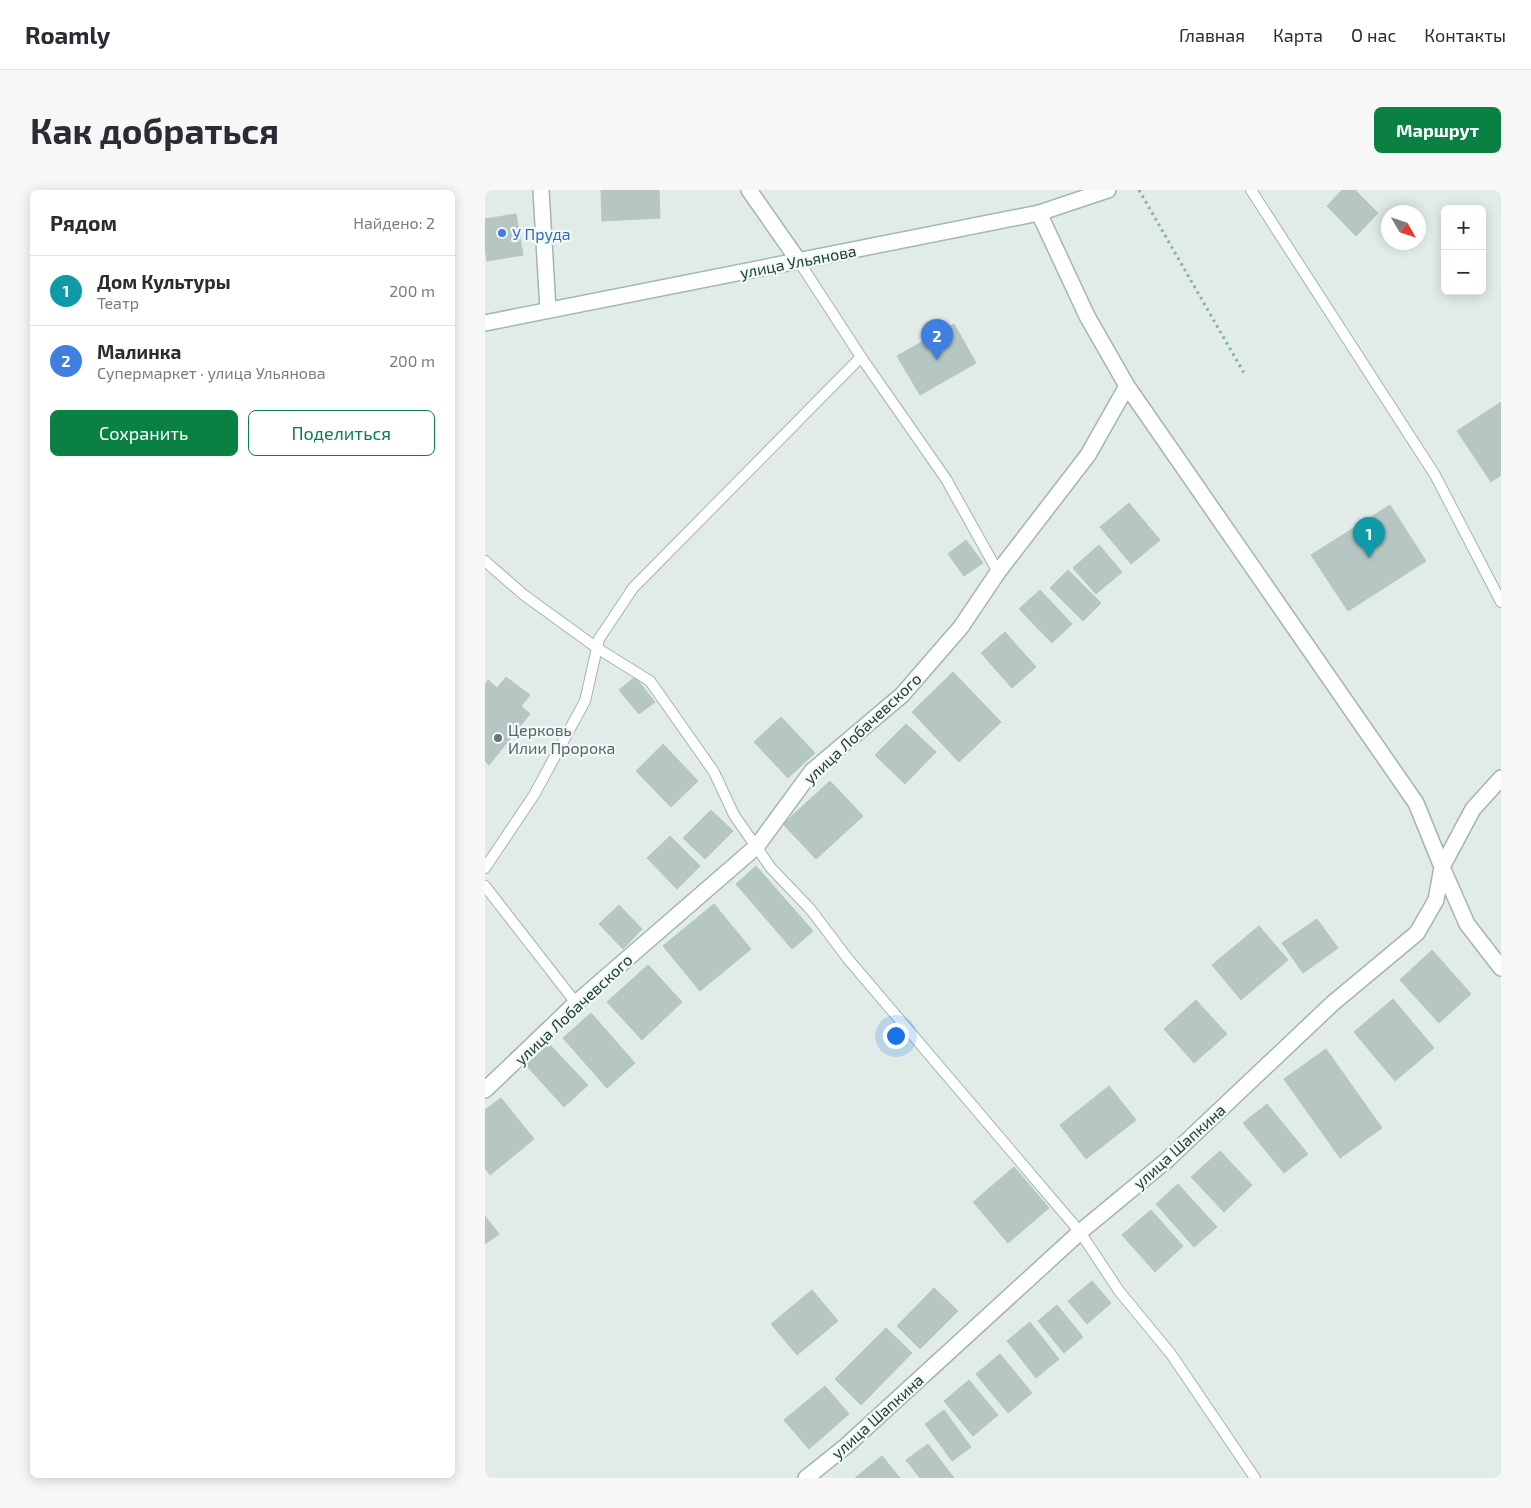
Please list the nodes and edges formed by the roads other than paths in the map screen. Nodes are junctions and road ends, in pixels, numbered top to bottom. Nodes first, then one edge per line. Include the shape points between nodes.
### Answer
1 (541, 190) edge
2 (749, 190) edge
3 (1108, 190) edge
4 (1251, 190) edge
5 (1039, 213) junction
6 (798, 260) junction
7 (547, 310) junction
8 (485, 323) edge
9 (861, 357) junction
10 (1127, 386) junction
11 (485, 561) edge
12 (998, 572) junction
13 (1501, 602) edge
14 (597, 648) junction
15 (1501, 778) edge
16 (757, 846) junction
17 (1442, 867) junction
18 (485, 868) edge
19 (485, 886) edge
20 (1501, 968) edge
21 (576, 1003) junction
22 (485, 1090) edge
23 (1080, 1232) junction
24 (807, 1478) edge
25 (1255, 1478) edge

1 - 7 street
2 - 6 street
3 - 5 street, улица Ульянова
4 - 13 lane via 1435,475
5 - 6 street, улица Ульянова
5 - 10 street via 1087,316
6 - 7 street, улица Ульянова
6 - 9 lane
7 - 8 street, улица Ульянова
9 - 12 lane via 946,479
9 - 14 lane via 633,588 599,639
10 - 12 street, улица Лобачевского via 1088,455
10 - 17 street via 1416,803
11 - 14 lane via 524,595
12 - 16 street, улица Лобачевского via 961,628 902,695 811,771
14 - 16 lane via 651,681 714,772 734,815
14 - 18 lane via 585,701 534,795
15 - 17 street, улица Шапкина via 1473,809
16 - 21 street, улица Лобачевского
16 - 23 lane via 771,868 811,910 848,959
17 - 20 street via 1467,924
17 - 23 street, улица Шапкина via 1435,900 1417,933 1333,1003 1167,1160
19 - 21 lane
21 - 22 street, улица Лобачевского
23 - 24 street, улица Шапкина
23 - 25 lane via 1119,1291 1171,1354

